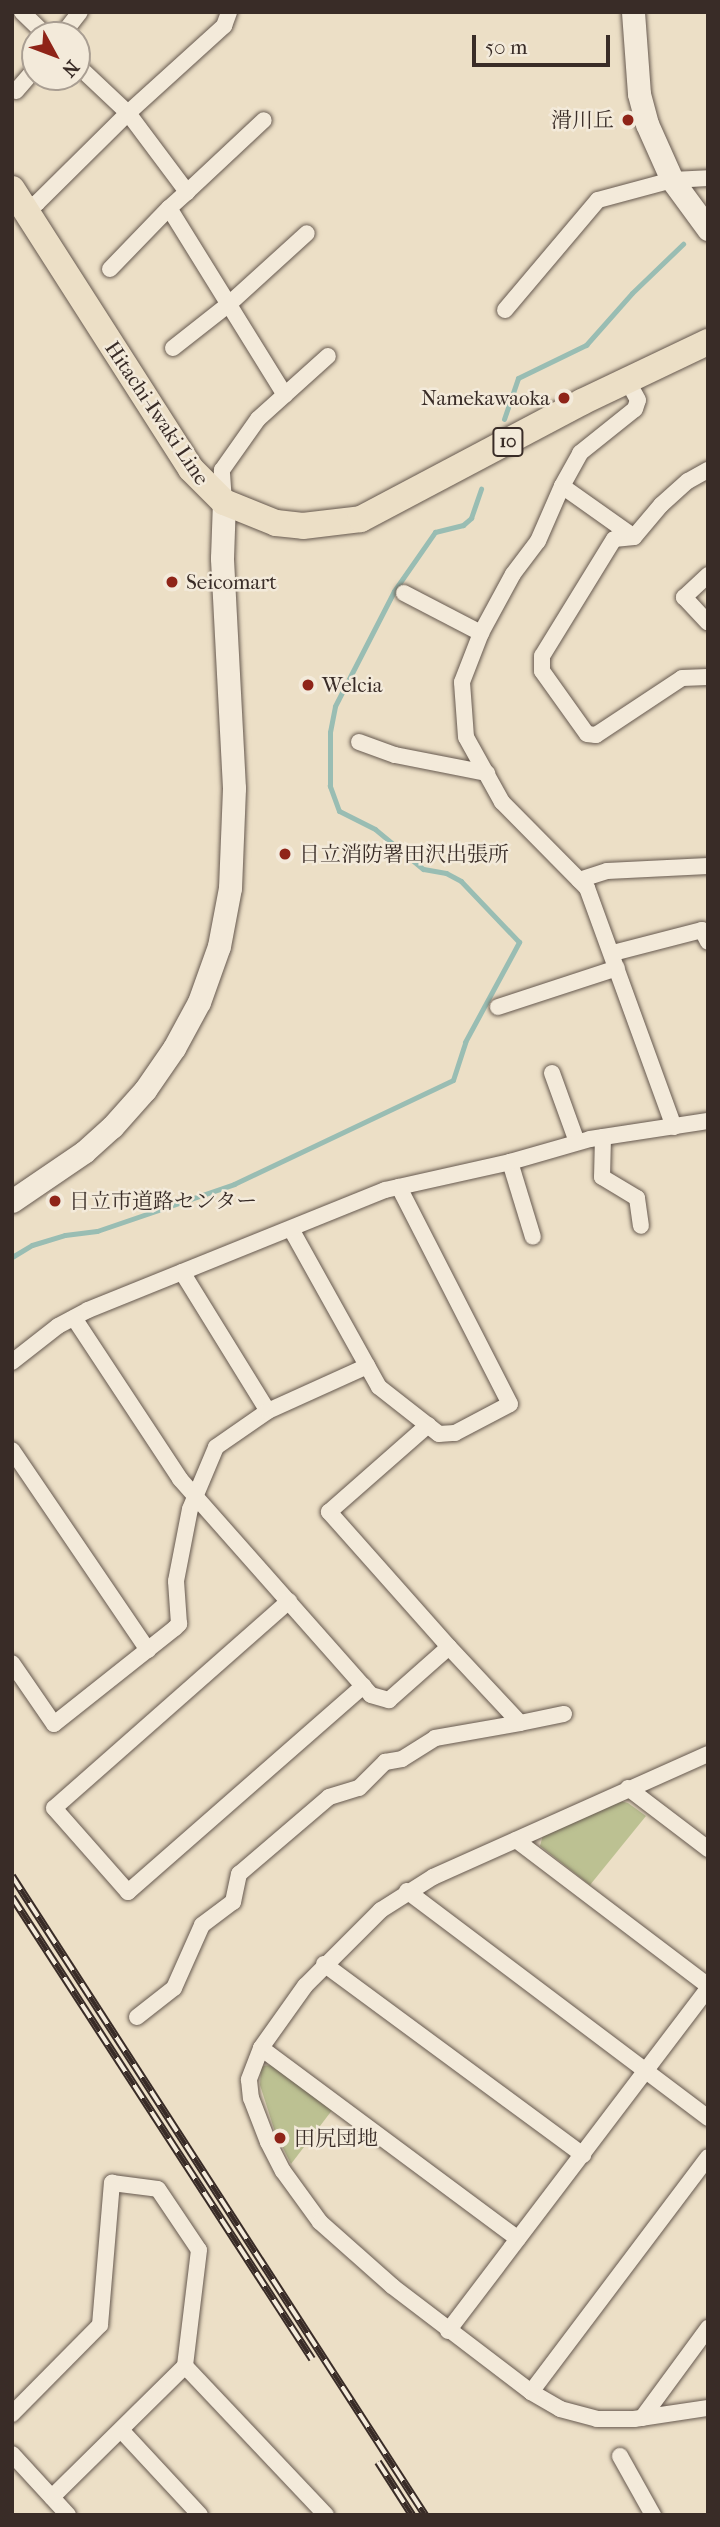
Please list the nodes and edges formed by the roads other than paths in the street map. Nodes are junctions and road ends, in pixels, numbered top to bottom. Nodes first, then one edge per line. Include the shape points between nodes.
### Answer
1 (229, 12) edge
2 (633, 12) edge
3 (91, 78) edge
4 (21, 85) edge
5 (16, 91) dead end
6 (128, 113) junction
7 (264, 120) dead end
8 (708, 178) edge
9 (672, 180) junction
10 (187, 192) junction
11 (19, 199) edge
12 (169, 208) junction
13 (708, 229) edge
14 (307, 233) dead end
15 (110, 269) dead end
16 (229, 304) junction
17 (505, 310) dead end
18 (708, 342) edge
19 (173, 348) dead end
20 (328, 356) dead end
21 (627, 380) junction
22 (285, 395) junction
23 (708, 470) edge
24 (562, 486) junction
25 (224, 502) junction
26 (634, 537) junction
27 (708, 575) edge
28 (404, 593) dead end
29 (708, 623) edge
30 (481, 633) junction
31 (708, 677) edge
32 (359, 742) dead end
33 (487, 773) junction
34 (708, 866) edge
35 (579, 880) junction
36 (708, 942) edge
37 (615, 961) junction
38 (498, 1007) dead end
39 (552, 1073) dead end
40 (708, 1121) edge
41 (674, 1127) junction
42 (603, 1137) junction
43 (577, 1143) junction
44 (510, 1162) junction
45 (399, 1186) junction
46 (12, 1201) edge
47 (641, 1226) dead end
48 (291, 1229) junction
49 (533, 1237) dead end
50 (182, 1272) junction
51 (74, 1318) junction
52 (12, 1362) edge
53 (367, 1366) junction
54 (268, 1411) junction
55 (428, 1425) junction
56 (12, 1450) edge
57 (195, 1496) junction
58 (289, 1601) junction
59 (449, 1647) junction
60 (148, 1650) junction
61 (12, 1663) edge
62 (363, 1686) junction
63 (564, 1714) dead end
64 (520, 1723) junction
65 (708, 1754) edge
66 (628, 1788) junction
67 (516, 1840) junction
68 (708, 1849) edge
69 (407, 1891) junction
70 (324, 1964) junction
71 (708, 1987) edge
72 (137, 2017) dead end
73 (261, 2048) junction
74 (645, 2071) junction
75 (708, 2118) edge
76 (583, 2155) junction
77 (708, 2157) edge
78 (518, 2239) junction
79 (708, 2328) edge
80 (448, 2331) junction
81 (185, 2366) junction
82 (531, 2392) junction
83 (708, 2408) edge
84 (12, 2414) edge
85 (642, 2418) junction
86 (121, 2430) junction
87 (12, 2454) edge
88 (620, 2456) dead end
89 (52, 2497) junction
90 (68, 2515) edge
91 (200, 2515) edge
92 (326, 2515) edge
93 (653, 2515) edge

1 - 6 street via 224,26
2 - 9 street via 639,94 657,152
3 - 6 street
4 - 5 street
6 - 10 street
6 - 11 street via 37,203
7 - 10 street
8 - 9 street
9 - 13 street
9 - 17 street via 598,200
10 - 12 street
11 - 25 main road, Hitachi-Iwaki Line / 10 via 181,456
12 - 15 street
12 - 16 street
14 - 16 street
16 - 19 street
16 - 22 street
18 - 21 main road, Hitachi-Iwaki Line / 10
20 - 22 street
21 - 24 street via 638,400 635,408 580,453
21 - 25 main road, Hitachi-Iwaki Line / 10 via 361,519 303,526 276,523
22 - 25 street via 258,419 222,470
23 - 26 street via 661,505
24 - 26 street
24 - 30 street via 538,541 513,574
25 - 46 street via 222,558 234,788 230,888 219,946 199,1002 145,1090 84,1152
26 - 31 street via 614,540 542,656 542,671 587,734 596,735 682,678
27 - 29 street via 684,597
28 - 30 street
30 - 33 street via 462,682 466,737
32 - 33 street via 396,755
33 - 35 street via 502,802
34 - 35 street via 607,871
35 - 37 street via 587,888
36 - 37 street via 702,930
37 - 38 street
37 - 41 street
39 - 43 street
40 - 41 street
41 - 42 street
42 - 43 street
42 - 47 street via 602,1177 637,1198
43 - 44 street
44 - 45 street
44 - 49 street
45 - 48 street
45 - 55 street via 510,1404 444,1436
48 - 50 street
48 - 53 street
50 - 51 street
50 - 54 street
51 - 52 street
51 - 57 street
53 - 54 street
53 - 55 street via 379,1387
54 - 57 street via 216,1447
55 - 59 street via 329,1512
56 - 60 street
57 - 58 street
57 - 60 street via 176,1581 179,1624
58 - 62 street
58 - 62 street via 54,1808 128,1892
59 - 62 street via 389,1700 371,1695
59 - 64 street
60 - 61 street via 54,1724
63 - 64 street
64 - 72 street via 435,1738 402,1759 385,1762 359,1788 329,1797 239,1874 233,1902 202,1925 174,1988
65 - 66 street
66 - 67 street
66 - 68 street
67 - 69 street
67 - 71 street
69 - 70 street
69 - 74 street
70 - 73 street
70 - 76 street
71 - 74 street
73 - 78 street
73 - 80 street via 249,2080 251,2098 289,2179 320,2222
74 - 75 street
74 - 76 street
76 - 78 street
77 - 82 street
78 - 80 street
79 - 85 street
80 - 82 street
81 - 84 street via 199,2250 158,2189 112,2183 100,2326
81 - 86 street
81 - 92 street
82 - 85 street via 560,2409 585,2416
83 - 85 street
86 - 89 street
86 - 91 street
87 - 89 street
88 - 93 street
89 - 90 street

